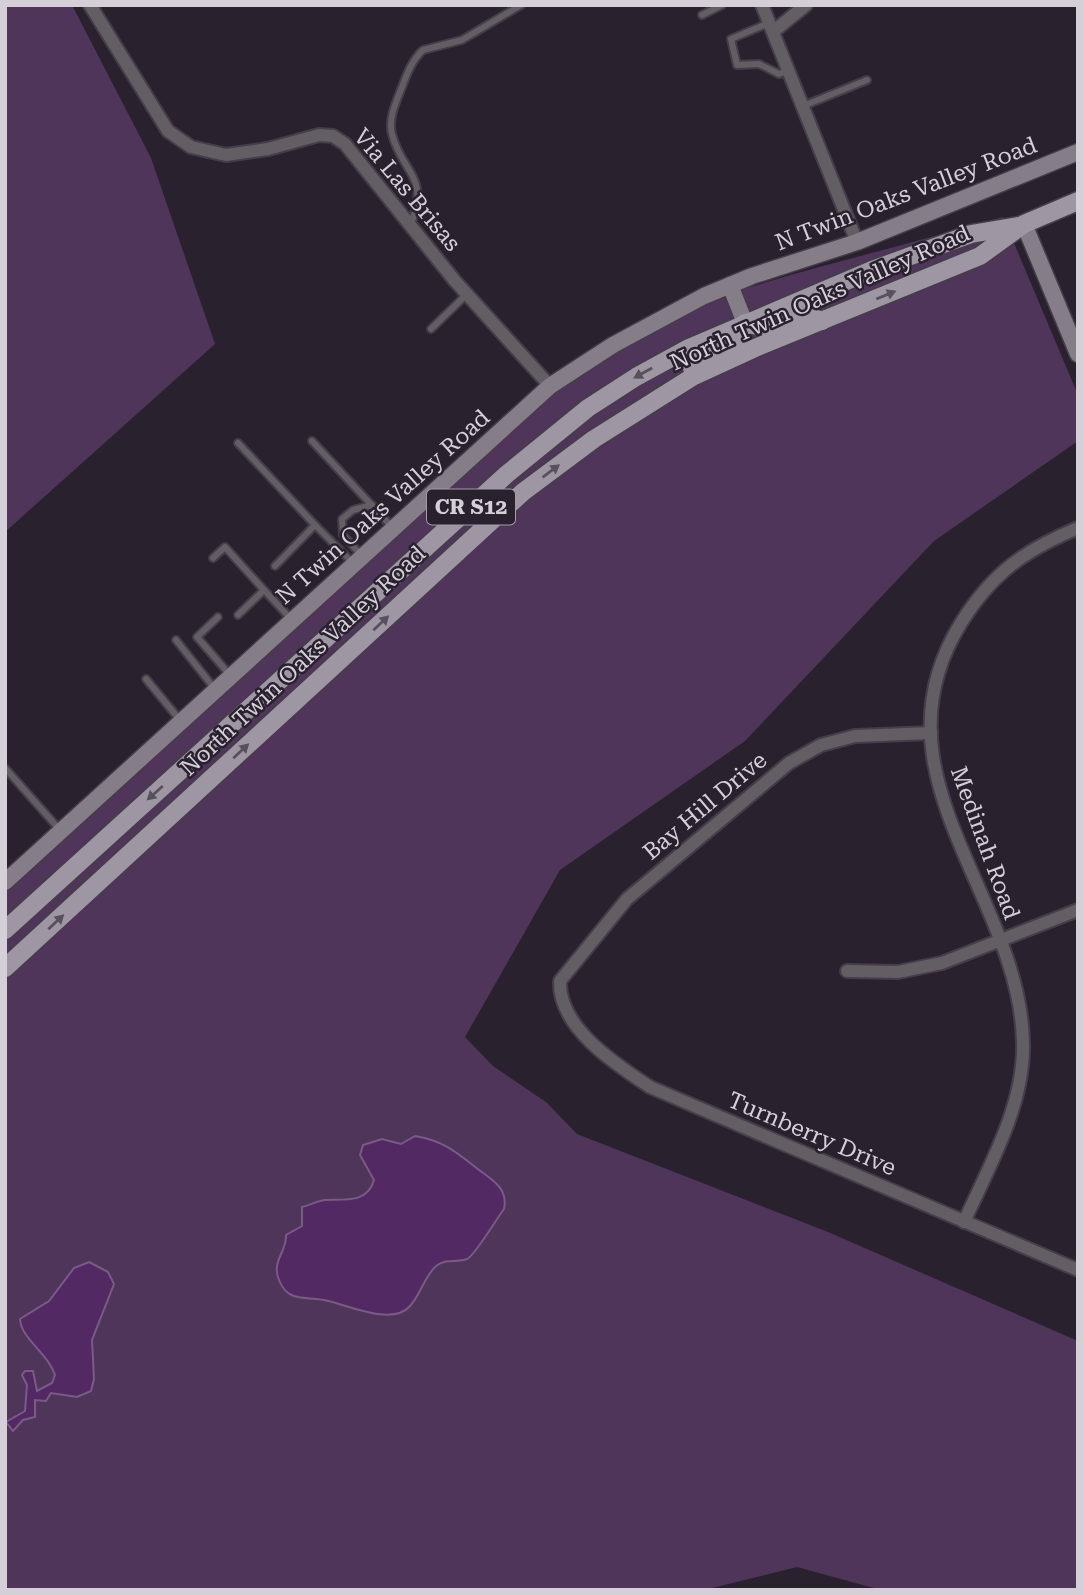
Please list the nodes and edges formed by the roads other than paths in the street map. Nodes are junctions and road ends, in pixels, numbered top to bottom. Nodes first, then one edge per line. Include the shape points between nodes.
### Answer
1 (90, 5) edge
2 (521, 5) edge
3 (722, 5) edge
4 (762, 5) edge
5 (806, 5) edge
6 (702, 15) dead end
7 (772, 27) junction
8 (789, 70) junction
9 (867, 80) dead end
10 (803, 106) junction
11 (1078, 152) edge
12 (1078, 201) edge
13 (1024, 224) junction
14 (411, 226) junction
15 (856, 242) junction
16 (730, 285) junction
17 (467, 294) junction
18 (822, 321) junction
19 (745, 323) junction
20 (431, 329) dead end
21 (1078, 354) edge
22 (550, 386) junction
23 (662, 396) junction
24 (312, 441) dead end
25 (238, 443) dead end
26 (372, 505) junction
27 (315, 525) junction
28 (394, 528) junction
29 (1078, 528) edge
30 (213, 558) dead end
31 (358, 560) junction
32 (275, 566) dead end
33 (264, 590) junction
34 (238, 615) dead end
35 (218, 617) dead end
36 (292, 621) junction
37 (176, 640) dead end
38 (231, 677) junction
39 (146, 679) dead end
40 (216, 691) junction
41 (182, 722) junction
42 (930, 733) junction
43 (5, 768) edge
44 (60, 830) junction
45 (5, 882) edge
46 (1078, 910) edge
47 (5, 930) edge
48 (999, 942) junction
49 (5, 968) edge
50 (848, 971) dead end
51 (559, 995) joint
52 (964, 1222) junction
53 (1078, 1270) edge

1 - 14 street, Via Las Brisas via 168,131 191,147 226,155 333,136 345,144
2 - 14 lane via 462,40 423,50 407,73 391,118 392,135 419,191
3 - 6 lane
4 - 7 street
5 - 7 street
7 - 8 street
7 - 8 lane via 731,40 737,65 759,64 779,74
8 - 10 street
9 - 10 lane
10 - 15 street
11 - 15 street, N Twin Oaks Valley Road
12 - 13 main road, North Twin Oaks Valley Road / CR S12
18 -> 13 main road, North Twin Oaks Valley Road / CR S12 via 980,256
13 - 19 main road, North Twin Oaks Valley Road / CR S12 via 971,234
13 - 21 street
14 - 17 street, Via Las Brisas
15 - 16 street, N Twin Oaks Valley Road
16 - 19 street
16 - 22 street, N Twin Oaks Valley Road via 613,345
17 - 20 lane
17 - 22 street, Via Las Brisas
18 - 19 main road via 801,316 770,328
18 - 23 main road, North Twin Oaks Valley Road / CR S12 via 694,376
19 - 23 main road via 736,342 692,365
19 -> 47 main road, North Twin Oaks Valley Road / CR S12 via 636,377 588,408 507,474
22 - 28 street, N Twin Oaks Valley Road
49 -> 23 main road, North Twin Oaks Valley Road / CR S12 via 523,492
24 - 26 lane
25 - 27 lane
26 - 28 lane
26 - 31 lane via 352,510 342,519 343,535
27 - 31 lane
27 - 32 lane
28 - 31 street, N Twin Oaks Valley Road
29 - 42 street, Medinah Road via 1035,545 977,598 950,640 935,680
30 - 33 lane via 225,547
31 - 36 street, N Twin Oaks Valley Road
33 - 34 lane
33 - 36 lane
35 - 38 lane via 197,637
36 - 38 street, N Twin Oaks Valley Road
37 - 40 lane
38 - 40 street, N Twin Oaks Valley Road
39 - 41 lane
40 - 41 street, N Twin Oaks Valley Road
41 - 44 street, N Twin Oaks Valley Road
42 - 48 street, Medinah Road via 935,780
42 - 51 street, Bay Hill Drive via 855,736 821,745 789,763 627,899 560,981
43 - 44 lane
44 - 45 street, N Twin Oaks Valley Road
46 - 48 street
48 - 50 street via 942,963 898,972
48 - 52 street, Medinah Road via 1018,994 1021,1074 1009,1120
51 - 52 street, Turnberry Drive via 584,1033 620,1068 650,1087
52 - 53 street, Turnberry Drive

